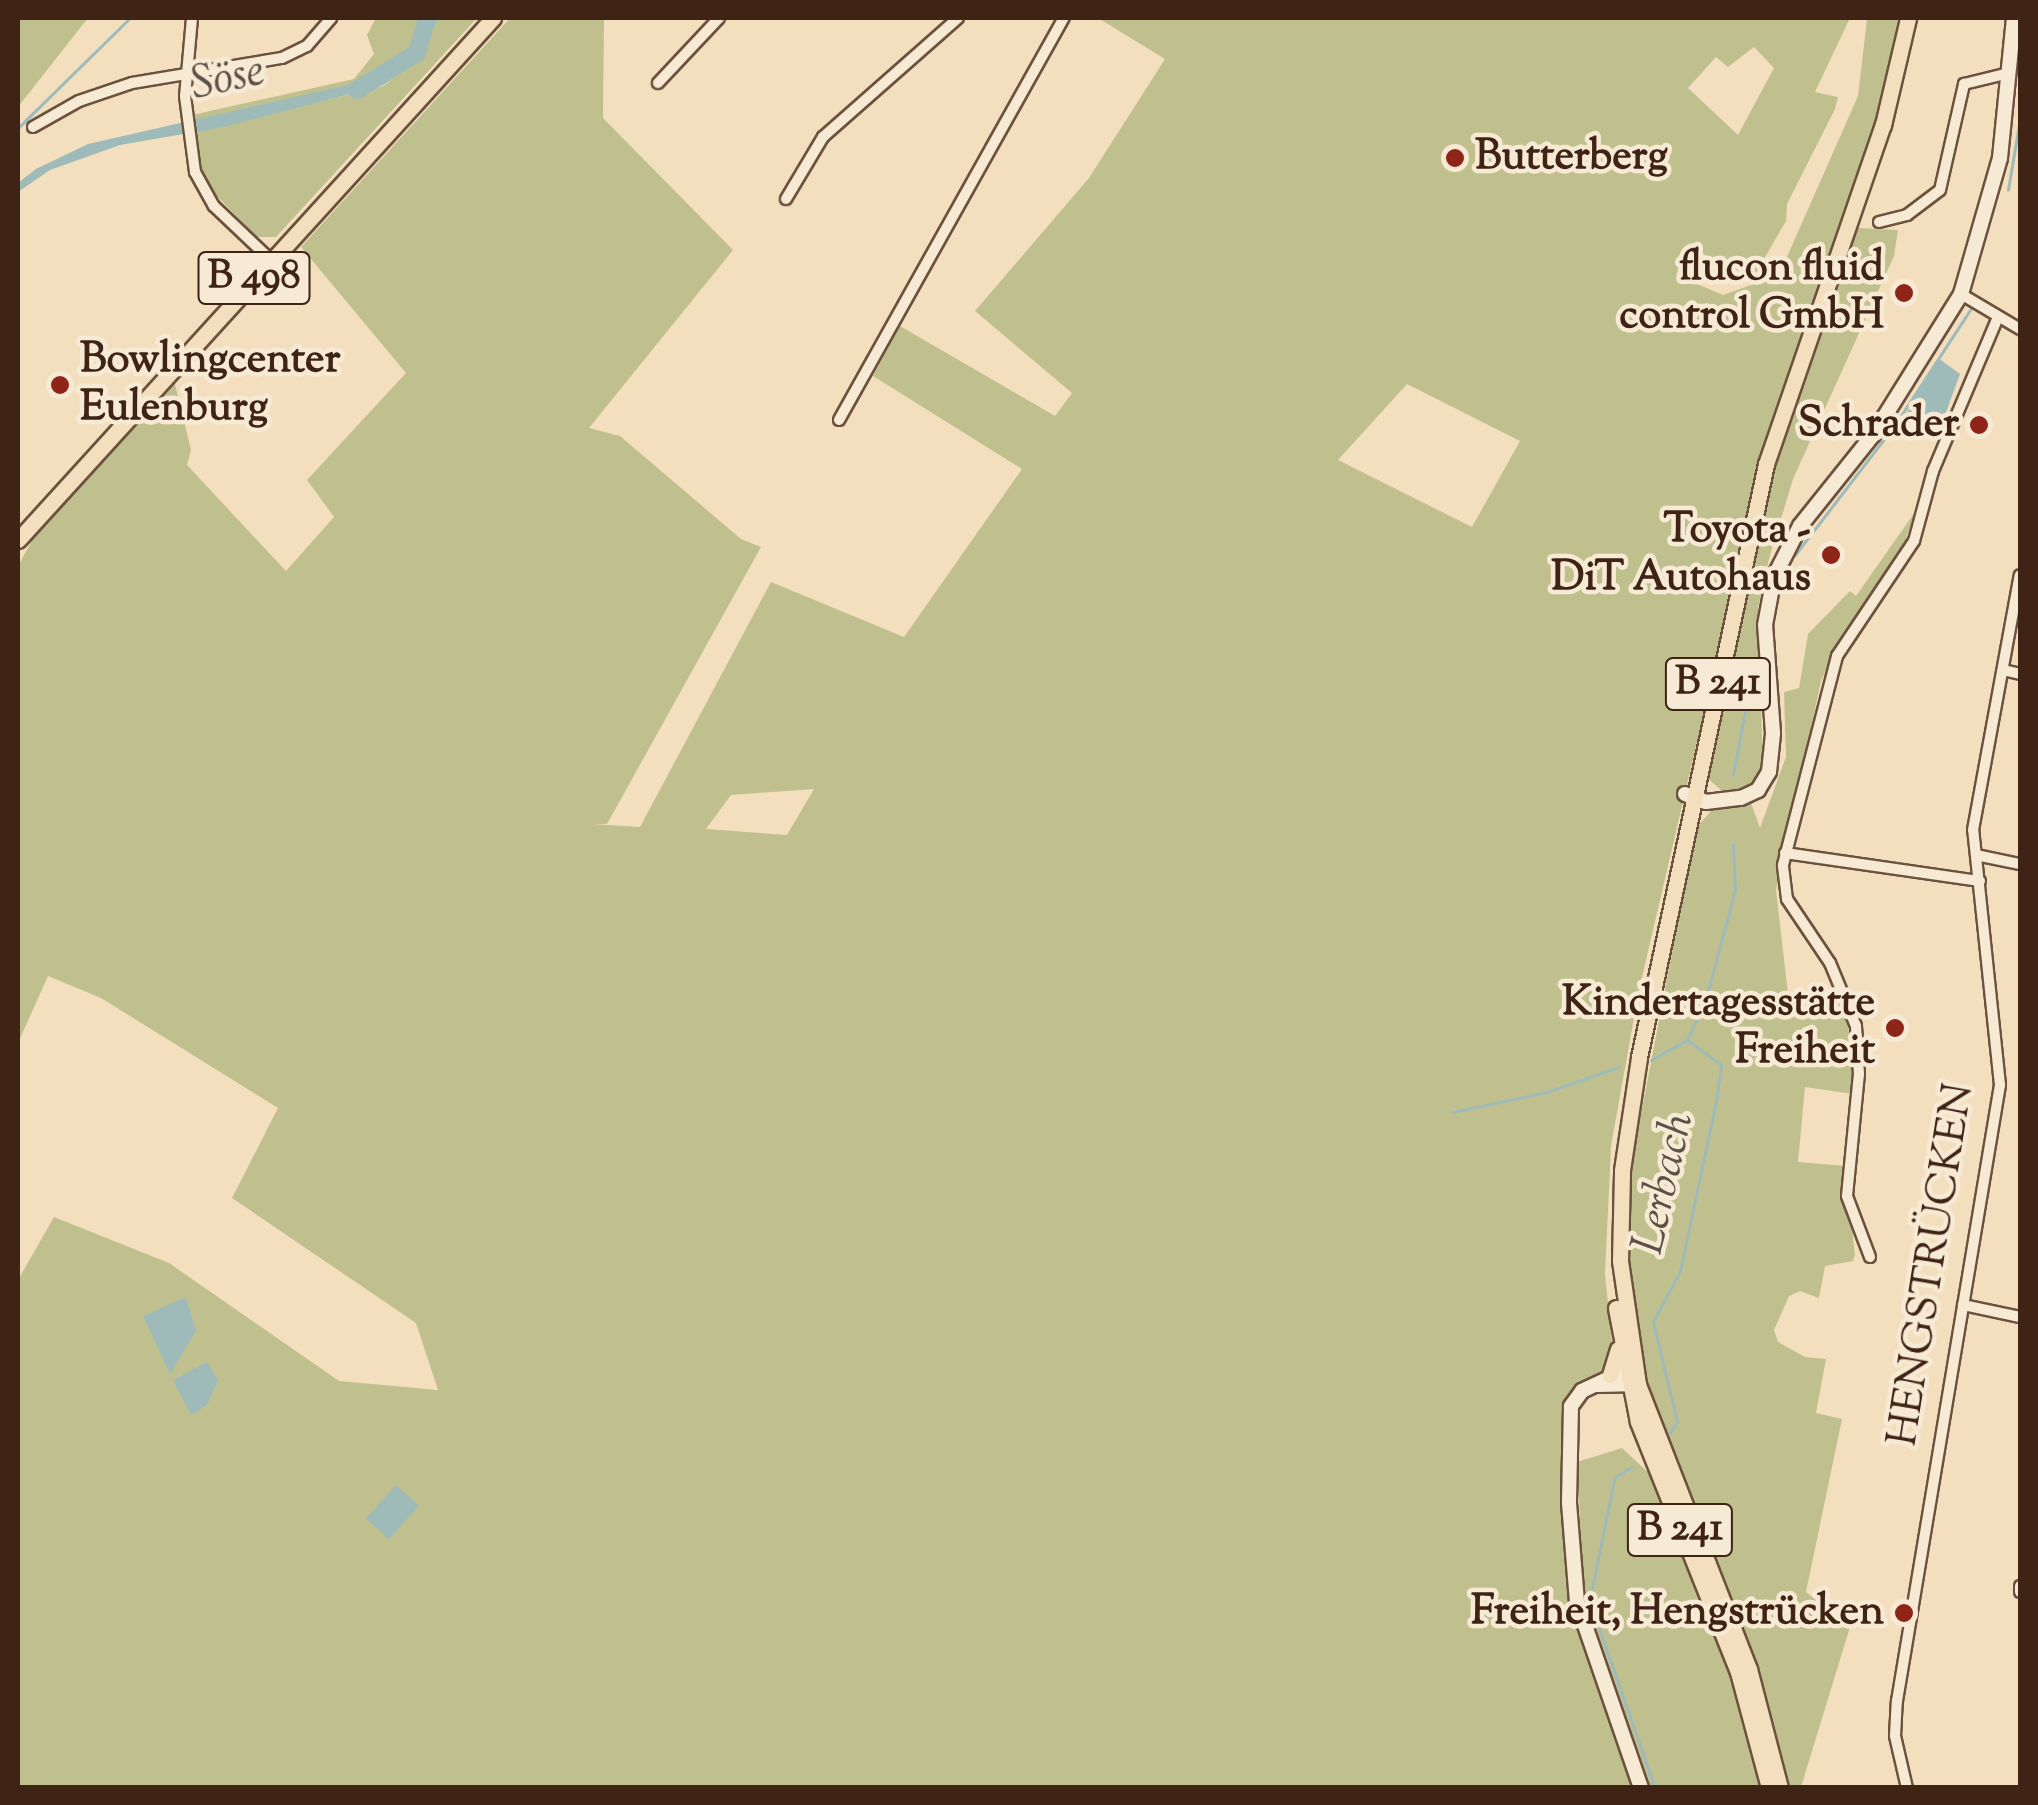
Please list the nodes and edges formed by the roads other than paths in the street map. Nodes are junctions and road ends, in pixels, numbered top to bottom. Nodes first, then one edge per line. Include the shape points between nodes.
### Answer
1 (192, 18) edge
2 (331, 18) edge
3 (493, 18) edge
4 (718, 18) edge
5 (958, 18) edge
6 (1064, 18) edge
7 (1908, 18) edge
8 (2014, 18) edge
9 (186, 70) junction
10 (2009, 73) junction
11 (658, 82) dead end
12 (32, 127) dead end
13 (786, 200) dead end
14 (1879, 222) dead end
15 (267, 257) junction
16 (1962, 294) junction
17 (1998, 316) junction
18 (2020, 330) edge
19 (840, 420) dead end
20 (18, 540) edge
21 (2020, 576) edge
22 (2003, 670) junction
23 (2020, 674) edge
24 (1691, 795) junction
25 (1785, 854) junction
26 (1976, 855) junction
27 (2020, 864) edge
28 (1980, 881) junction
29 (1870, 1257) dead end
30 (1963, 1306) junction
31 (2020, 1317) edge
32 (1622, 1379) junction
33 (1640, 1788) edge
34 (1768, 1788) edge
35 (1780, 1788) edge
36 (1908, 1788) edge

1 - 9 street
2 - 9 street via 307,46 282,58
3 - 15 main road, B 498
4 - 11 street
5 - 13 street via 823,137
6 - 19 street
7 - 24 main road, B 241 via 1883,126 1785,397
8 - 10 street
9 - 12 street via 91,96
9 - 15 street via 195,172 214,206
10 - 14 street via 1964,84 1940,190 1907,215
10 - 16 street via 1998,168
15 - 20 main road, B 498
16 - 17 street
16 - 24 street via 1873,434 1782,558 1765,625 1772,765 1752,794 1723,800
17 - 18 street
17 - 25 street via 1933,470 1914,542 1838,656
21 - 22 street, HENGSTRÜCKEN
22 - 23 street
22 - 26 street, HENGSTRÜCKEN via 1974,830
24 - 32 main road, B 241 via 1622,1170
24 - 32 main road, B 241 via 1616,1137 1612,1244
25 - 28 street
25 - 29 street via 1786,897 1830,963 1856,1026 1859,1074 1848,1196
26 - 27 street
26 - 28 street, HENGSTRÜCKEN
28 - 30 street, HENGSTRÜCKEN via 2000,1085
30 - 31 street
30 - 36 street, HENGSTRÜCKEN via 1897,1702 1895,1736
32 - 33 street via 1578,1396 1568,1413 1575,1589
32 - 34 main road, B 241 via 1738,1672
32 - 35 main road, B 241 via 1743,1652

